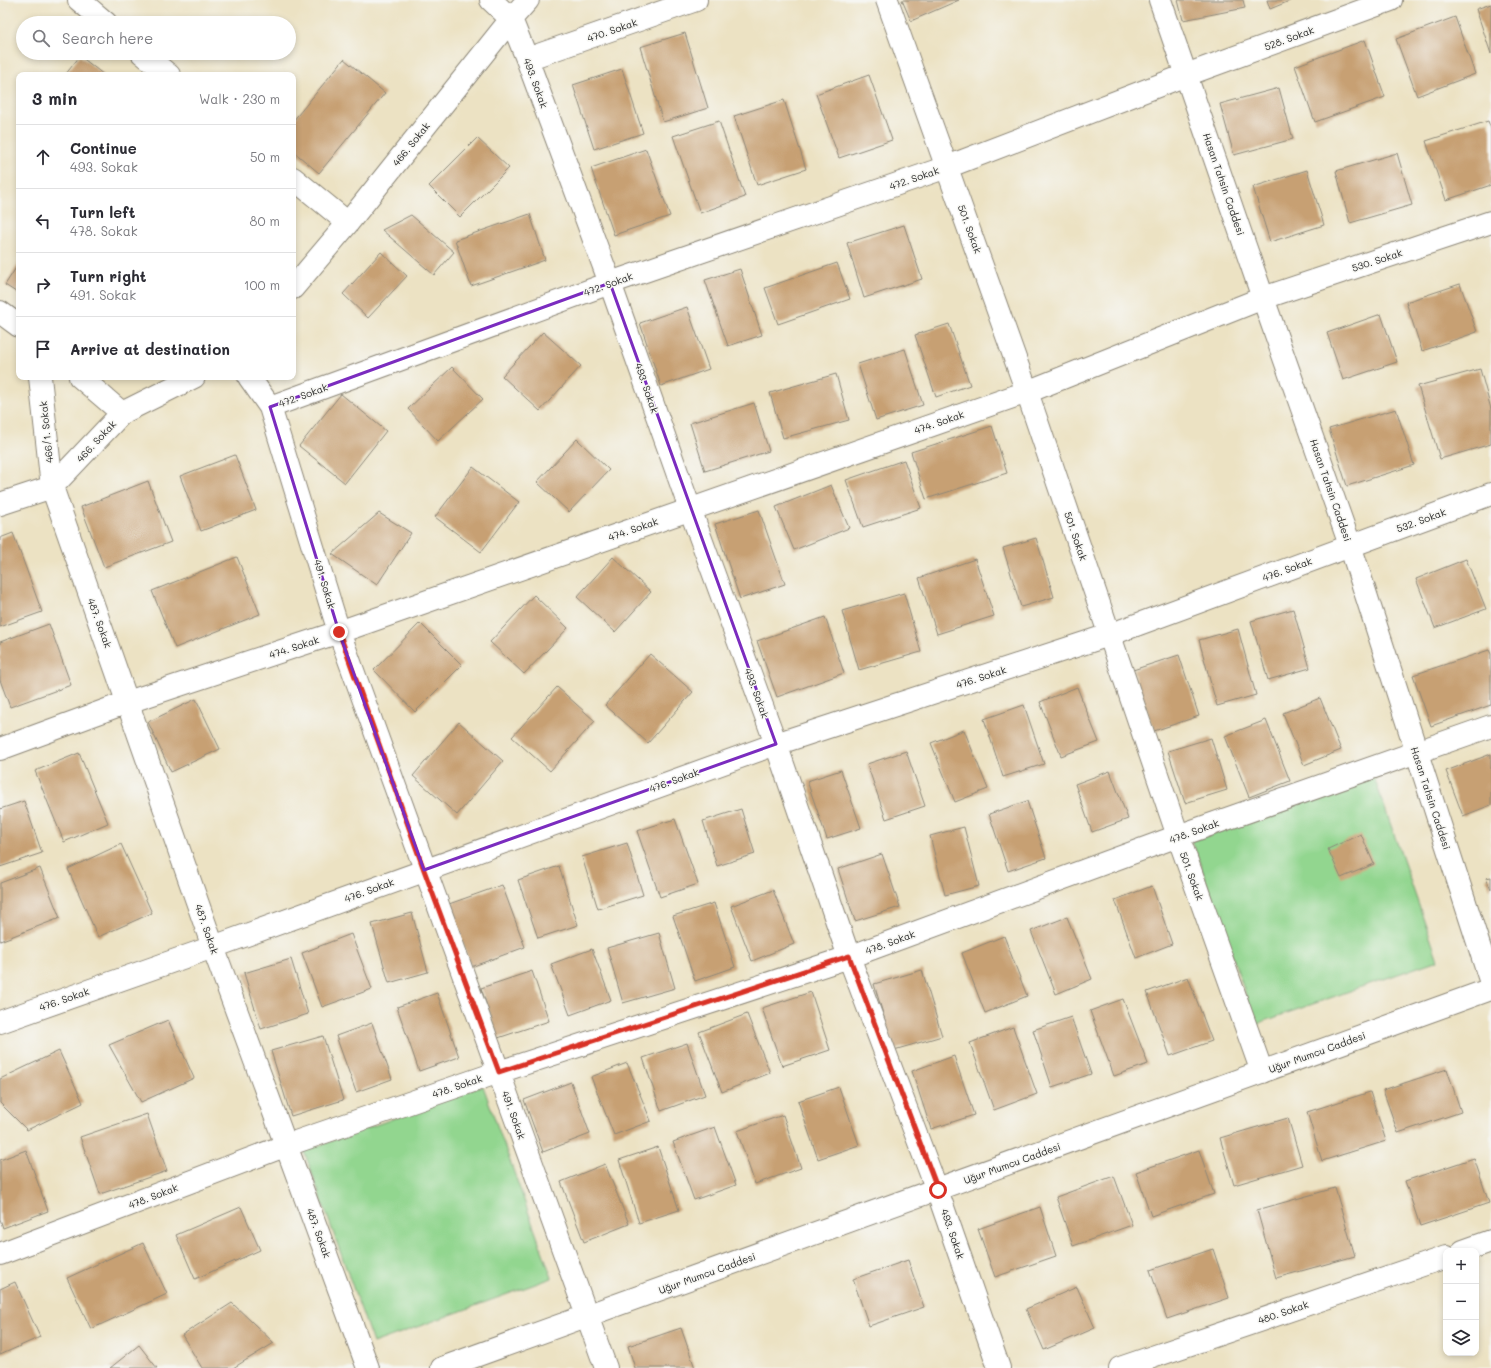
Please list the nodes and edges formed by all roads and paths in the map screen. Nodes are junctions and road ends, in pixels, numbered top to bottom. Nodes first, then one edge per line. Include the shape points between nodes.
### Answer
1 (78, 0) edge
2 (490, 0) edge
3 (528, 0) edge
4 (696, 0) edge
5 (886, 0) edge
6 (1160, 0) edge
7 (1391, 0) edge
8 (97, 16) edge
9 (511, 19) junction
10 (528, 59) junction
11 (151, 60) edge
12 (165, 72) edge
13 (1186, 75) junction
14 (947, 167) junction
15 (296, 180) edge
16 (1491, 222) edge
17 (348, 223) junction
18 (610, 283) junction
19 (296, 284) edge
20 (1263, 298) junction
21 (0, 312) edge
22 (16, 324) edge
23 (40, 380) edge
24 (84, 380) edge
25 (188, 380) edge
26 (251, 380) edge
27 (1027, 392) junction
28 (270, 407) junction
29 (122, 413) junction
30 (52, 487) junction
31 (1491, 494) edge
32 (0, 504) edge
33 (690, 509) junction
34 (1350, 545) junction
35 (339, 632) junction
36 (1109, 635) junction
37 (128, 702) junction
38 (1491, 726) edge
39 (776, 744) junction
40 (0, 749) edge
41 (1416, 752) junction
42 (1178, 836) junction
43 (424, 870) junction
44 (214, 947) junction
45 (849, 956) junction
46 (1491, 983) edge
47 (1491, 989) edge
48 (0, 1022) edge
49 (499, 1072) junction
50 (1262, 1072) junction
51 (287, 1145) junction
52 (938, 1190) junction
53 (1491, 1241) edge
54 (1471, 1248) edge
55 (0, 1254) edge
56 (1443, 1258) edge
57 (587, 1316) junction
58 (368, 1368) edge
59 (442, 1368) edge
60 (606, 1368) edge
61 (999, 1368) edge
62 (1120, 1368) edge

1 - 8 street
2 - 9 street
3 - 9 street, 466. Sokak
4 - 10 street, 470. Sokak
5 - 14 street, 501. Sokak
6 - 13 street, Hasan Tahsin Caddesi
7 - 13 street, 528. Sokak
9 - 10 street, 493. Sokak
9 - 17 street, 466. Sokak
10 - 18 street, 493. Sokak
11 - 12 street
13 - 14 street, 528. Sokak
13 - 20 street, Hasan Tahsin Caddesi
14 - 18 street, 472. Sokak
14 - 27 street, 501. Sokak
15 - 17 street
16 - 20 street, 530. Sokak
17 - 19 street, 466. Sokak
18 - 28 street, 472. Sokak
18 - 33 street, 493. Sokak
20 - 27 street, 474. Sokak
20 - 34 street, Hasan Tahsin Caddesi
21 - 22 street
23 - 30 street, 466/1. Sokak
24 - 29 street
25 - 29 street, 466. Sokak
26 - 28 street, 491. Sokak
27 - 33 street, 474. Sokak
27 - 36 street, 501. Sokak
28 - 35 street, 491. Sokak
29 - 30 street, 466. Sokak
30 - 32 street, 466. Sokak
30 - 37 street, 487. Sokak
31 - 34 street, 532. Sokak
33 - 35 street, 474. Sokak
33 - 39 street, 493. Sokak
34 - 36 street, 476. Sokak
34 - 41 street, Hasan Tahsin Caddesi
35 - 37 street, 474. Sokak
35 - 43 street, 491. Sokak
36 - 39 street, 476. Sokak
36 - 42 street, 501. Sokak
37 - 40 street, 474. Sokak
37 - 44 street, 487. Sokak
38 - 41 street, 478. Sokak
39 - 43 street, 476. Sokak
39 - 45 street, 493. Sokak
41 - 42 street, 478. Sokak
41 - 46 street, Hasan Tahsin Caddesi
42 - 45 street, 478. Sokak
42 - 50 street, 501. Sokak
43 - 44 street, 476. Sokak
43 - 49 street, 491. Sokak
44 - 48 street, 476. Sokak
44 - 51 street, 487. Sokak
45 - 49 street, 478. Sokak
45 - 52 street, 493. Sokak
47 - 50 street, Uğur Mumcu Caddesi
49 - 51 street, 478. Sokak
49 - 57 street, 491. Sokak
50 - 52 street, Uğur Mumcu Caddesi
51 - 55 street, 478. Sokak
51 - 58 street, 487. Sokak
52 - 57 street, Uğur Mumcu Caddesi
52 - 61 street, 493. Sokak
53 - 54 street
56 - 62 street, 480. Sokak
57 - 59 street, Uğur Mumcu Caddesi
57 - 60 street, 491. Sokak

